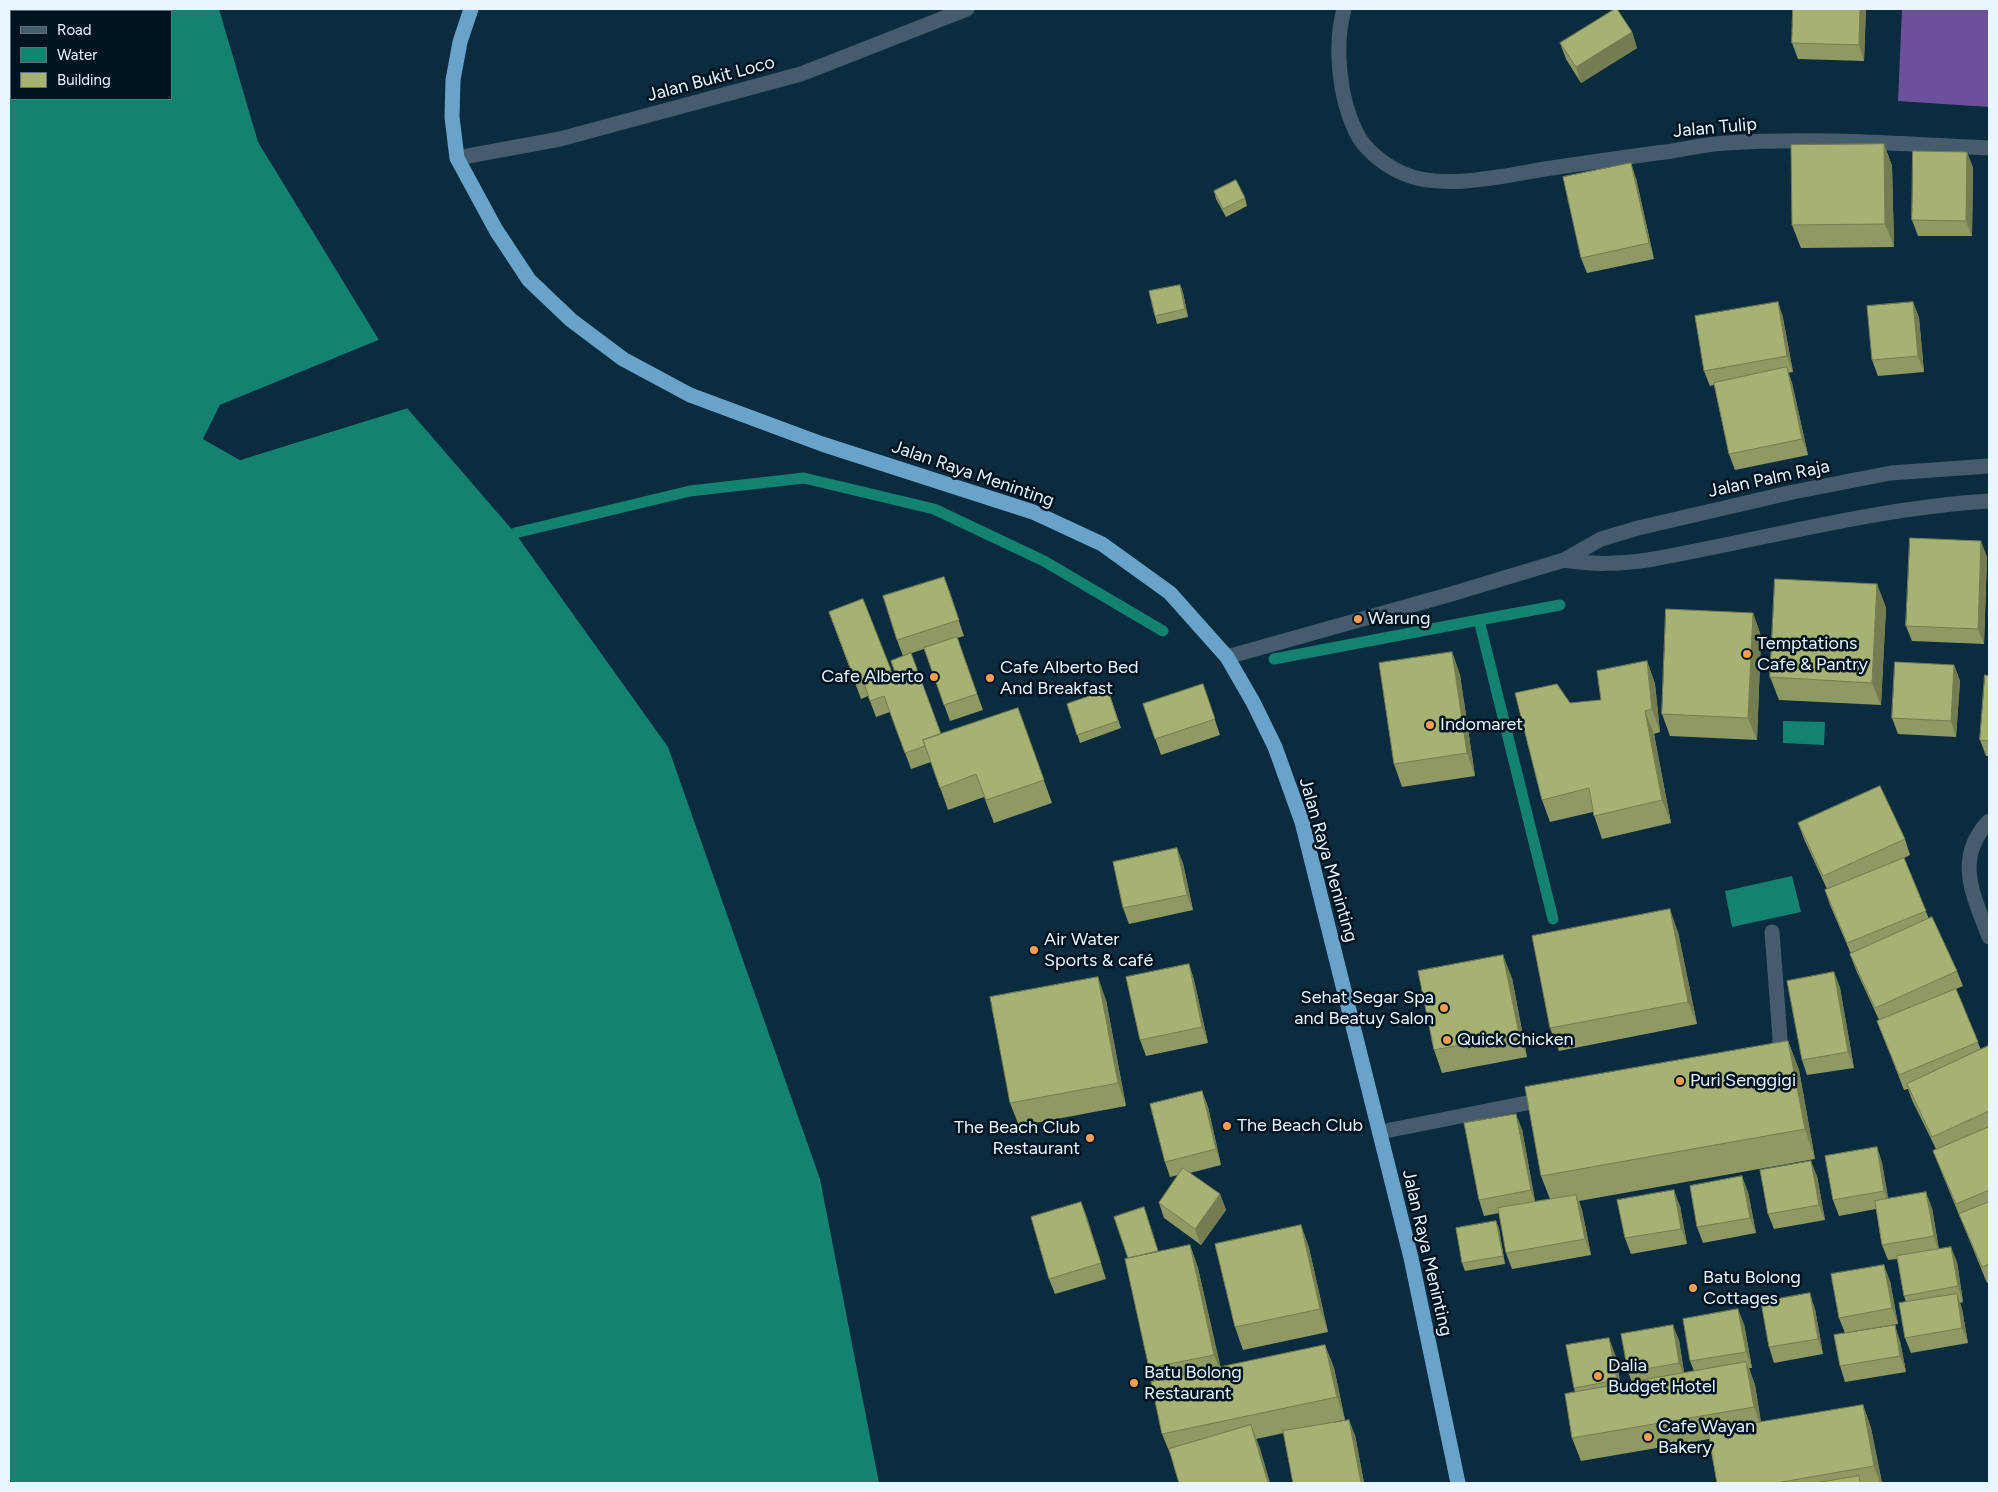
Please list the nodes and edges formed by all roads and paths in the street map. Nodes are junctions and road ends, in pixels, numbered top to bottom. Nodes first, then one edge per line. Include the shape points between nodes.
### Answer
1 (471, 9) edge
2 (967, 9) edge
3 (1344, 9) edge
4 (1989, 148) edge
5 (457, 158) junction
6 (1989, 466) edge
7 (1989, 501) edge
8 (1564, 560) junction
9 (1227, 657) junction
10 (1989, 821) edge
11 (1772, 932) dead end
12 (1989, 937) edge
13 (1760, 1064) edge
14 (1560, 1096) edge
15 (1380, 1132) junction
16 (1458, 1483) edge

1 - 5 highway, Jalan Raya Meninting via 460,42 453,80 452,117
2 - 5 street, Jalan Bukit Loco via 801,74 560,139
3 - 4 street, Jalan Tulip via 1339,41 1340,69 1342,89 1356,132 1385,164 1426,180 1446,182 1500,176 1726,143 1829,141
5 - 9 highway, Jalan Raya Meninting via 496,230 529,280 570,320 622,359 690,396 822,444 1033,512 1102,544 1170,593
6 - 8 street, Jalan Palm Raja via 1891,473 1793,492 1638,528 1601,539
7 - 8 street, Jalan Palm Raja via 1952,503 1864,517 1613,565
8 - 9 street, Jalan Palm Raja
9 - 15 highway, Jalan Raya Meninting via 1275,747 1302,822
10 - 12 street via 1976,841 1969,878
11 - 13 street via 1780,1046 1774,1060
14 - 15 street
15 - 16 highway, Jalan Raya Meninting via 1411,1258

